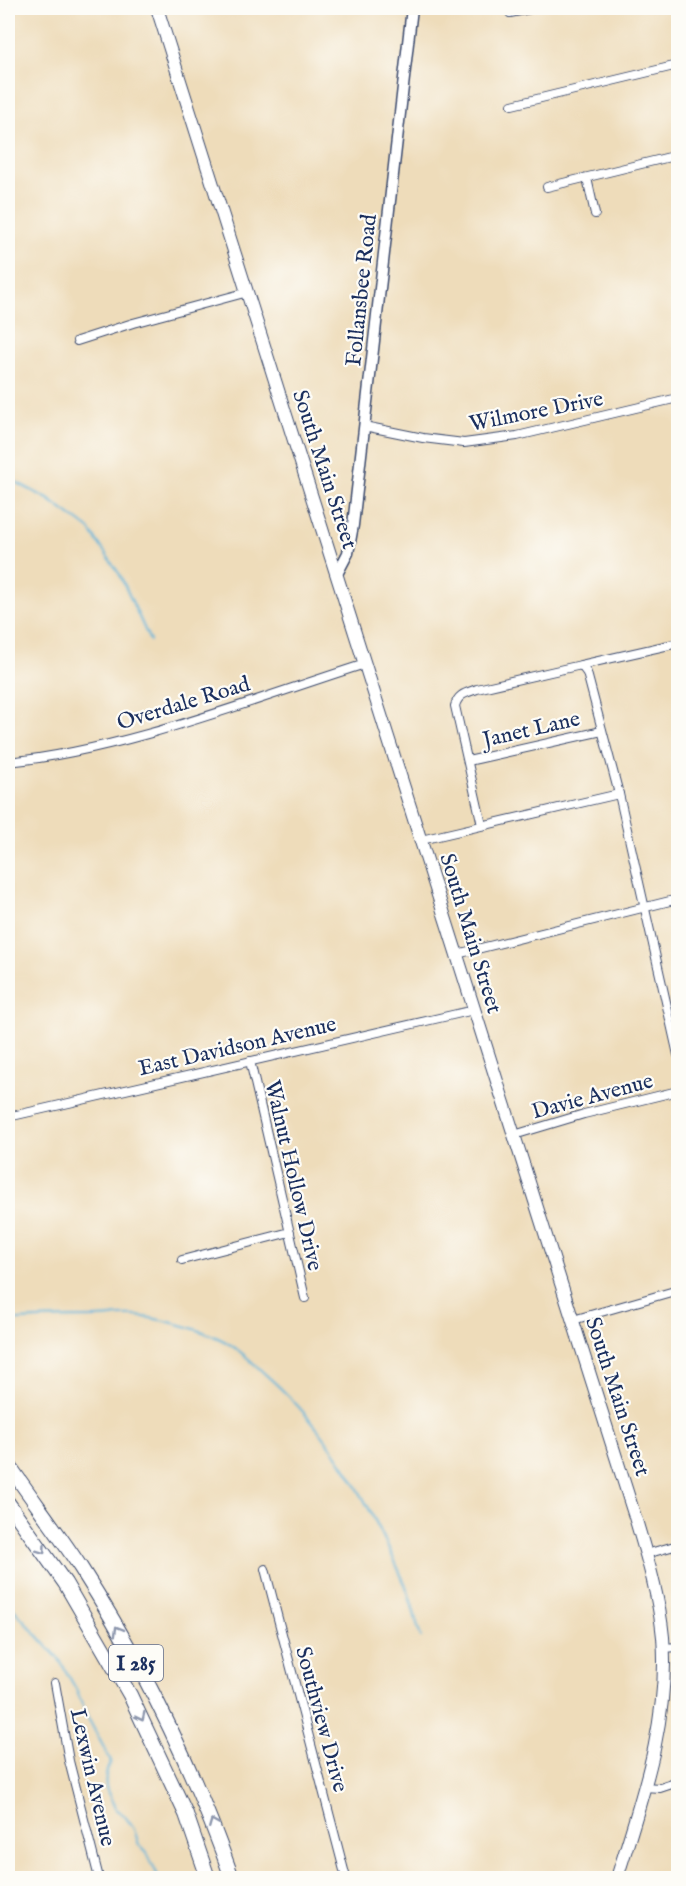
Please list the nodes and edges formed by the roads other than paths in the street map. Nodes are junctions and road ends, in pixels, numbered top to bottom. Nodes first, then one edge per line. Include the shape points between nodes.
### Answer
1 (157, 8) edge
2 (411, 8) edge
3 (535, 8) edge
4 (510, 13) dead end
5 (678, 65) edge
6 (512, 105) dead end
7 (678, 156) edge
8 (587, 178) junction
9 (547, 187) dead end
10 (595, 214) dead end
11 (248, 292) junction
12 (77, 341) dead end
13 (678, 398) edge
14 (364, 426) junction
15 (337, 574) junction
16 (678, 643) edge
17 (365, 664) junction
18 (581, 665) junction
19 (602, 730) junction
20 (468, 761) junction
21 (8, 762) edge
22 (619, 794) junction
23 (483, 825) junction
24 (421, 840) junction
25 (678, 899) edge
26 (645, 907) junction
27 (458, 954) junction
28 (474, 1010) junction
29 (678, 1055) edge
30 (250, 1061) junction
31 (678, 1091) edge
32 (8, 1117) edge
33 (514, 1135) junction
34 (290, 1232) junction
35 (183, 1260) dead end
36 (678, 1290) edge
37 (304, 1298) dead end
38 (573, 1320) junction
39 (8, 1464) edge
40 (8, 1503) edge
41 (678, 1545) edge
42 (646, 1554) junction
43 (265, 1569) dead end
44 (678, 1647) edge
45 (663, 1648) junction
46 (55, 1683) dead end
47 (678, 1782) edge
48 (644, 1787) junction
49 (99, 1878) edge
50 (208, 1878) edge
51 (232, 1878) edge
52 (346, 1878) edge
53 (617, 1878) edge

1 - 11 main road, South Main Street
2 - 14 street, Follansbee Road
3 - 4 street
5 - 6 street
7 - 8 street
8 - 9 street
8 - 10 street
11 - 12 street
11 - 15 main road, South Main Street
13 - 14 street, Wilmore Drive via 518,436 464,443
14 - 15 street, Follansbee Road via 350,543
15 - 17 main road, South Main Street
16 - 18 street
17 - 21 street, Overdale Road via 121,740
17 - 24 main road, South Main Street
18 - 19 street via 587,673
18 - 20 street via 462,694 455,706
19 - 20 street, Janet Lane
19 - 22 street
20 - 23 street
22 - 23 street
22 - 26 street
23 - 24 street
24 - 27 main road, South Main Street
25 - 26 street
26 - 27 street
26 - 29 street
27 - 28 main road, South Main Street
28 - 30 street, East Davidson Avenue
28 - 33 main road, South Main Street
30 - 32 street, East Davidson Avenue
30 - 34 street, Walnut Hollow Drive
31 - 33 street, Davie Avenue
33 - 38 main road, South Main Street
34 - 35 street
34 - 37 street, Walnut Hollow Drive
36 - 38 street
38 - 42 main road, South Main Street
51 -> 39 highway, I 285 via 188,1763 119,1630
40 -> 50 highway, I 285 via 65,1583 130,1695 186,1814
41 - 42 street
42 - 45 main road, South Main Street via 657,1596
43 - 52 street, Southview Drive
44 - 45 street
45 - 48 main road, South Main Street via 662,1703
46 - 49 street, Lexwin Avenue via 69,1761
47 - 48 street via 660,1788
48 - 53 main road, South Main Street

